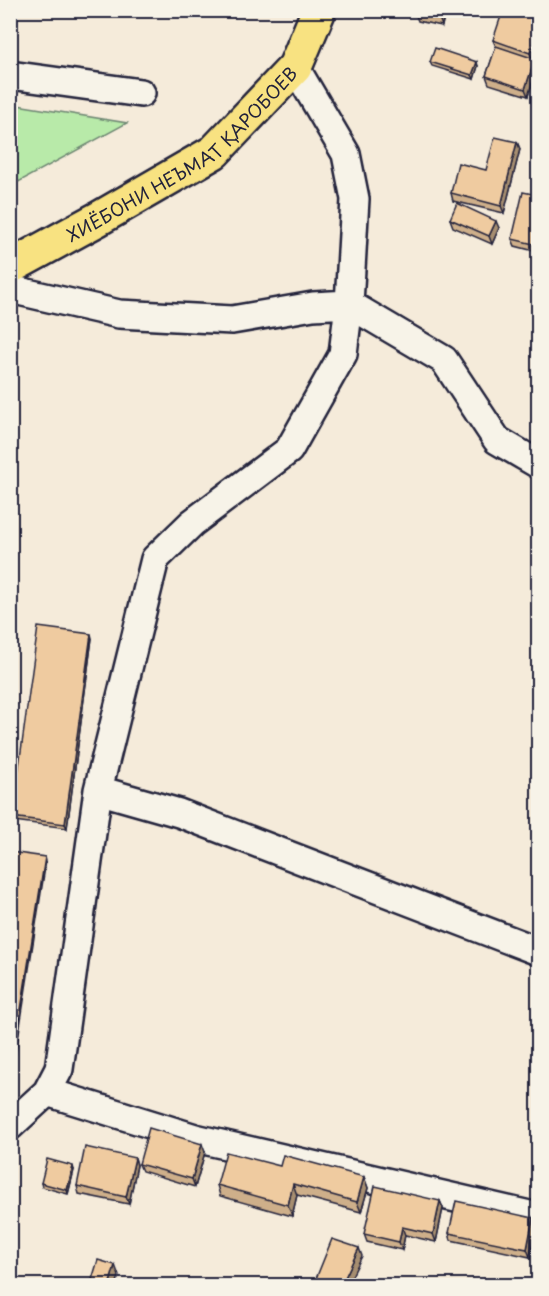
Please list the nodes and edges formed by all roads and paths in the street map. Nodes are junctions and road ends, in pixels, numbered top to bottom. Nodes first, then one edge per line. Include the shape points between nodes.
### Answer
1 (319, 10) edge
2 (295, 67) junction
3 (10, 75) edge
4 (141, 93) dead end
5 (10, 267) edge
6 (10, 289) edge
7 (350, 304) junction
8 (538, 464) edge
9 (98, 790) junction
10 (538, 951) edge
11 (47, 1092) junction
12 (10, 1126) edge
13 (538, 1217) edge

1 - 2 highway, ХИЁБОНИ НЕЪМАТ ҚАРОБОЕВ
2 - 5 highway, ХИЁБОНИ НЕЪМАТ ҚАРОБОЕВ via 214,152
2 - 7 street via 346,154 355,199
3 - 4 street
6 - 7 street via 119,314 232,320
7 - 8 street via 444,360 497,440
7 - 9 street via 343,354 289,450 192,523 155,559
9 - 10 street via 178,813
9 - 11 street via 59,1069
11 - 12 street
11 - 13 street via 195,1138

